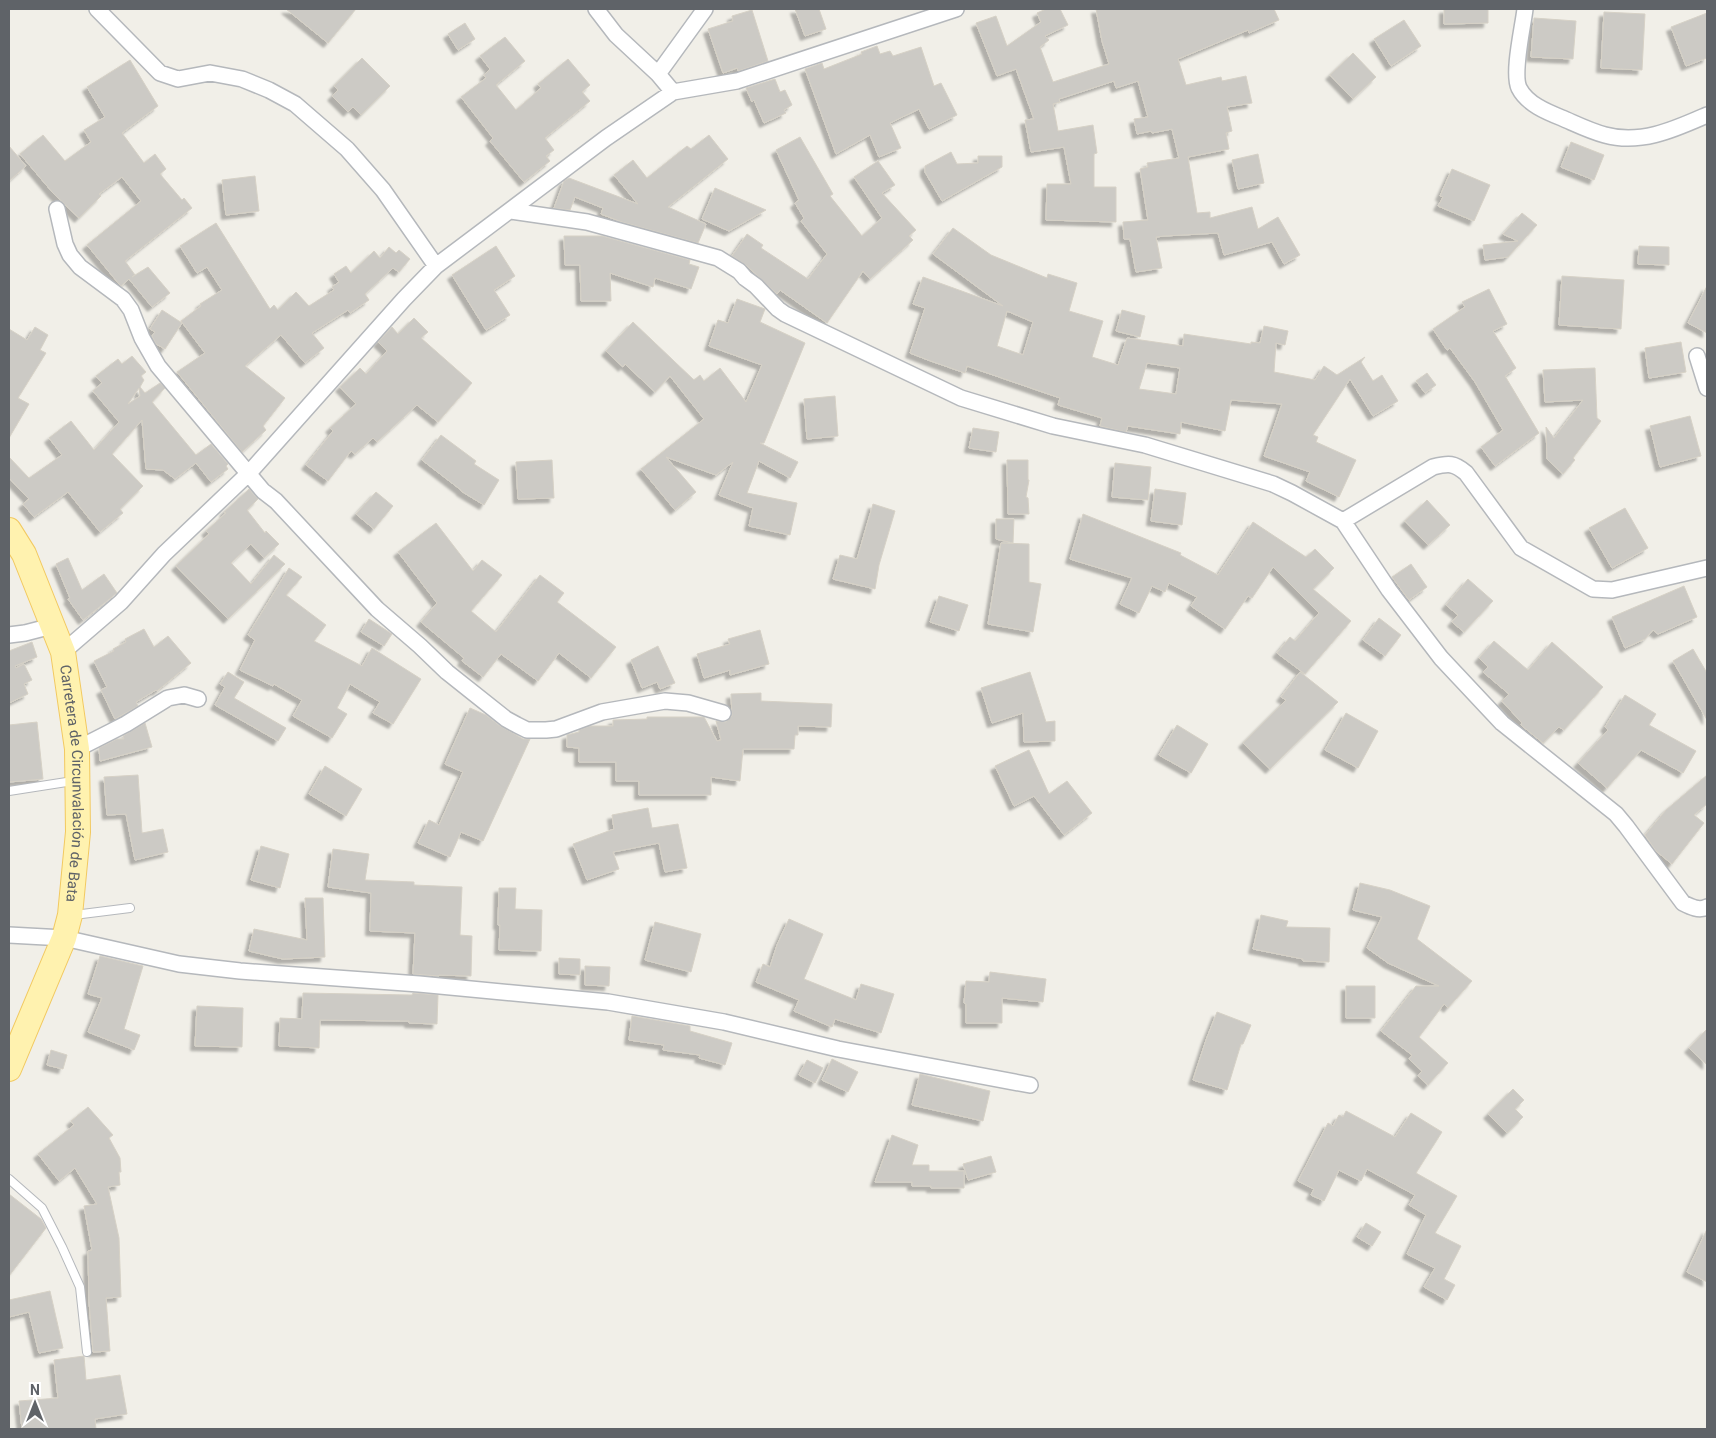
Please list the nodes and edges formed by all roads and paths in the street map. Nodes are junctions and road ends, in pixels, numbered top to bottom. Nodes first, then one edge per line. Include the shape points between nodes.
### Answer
1 (97, 9) edge
2 (596, 9) edge
3 (705, 9) edge
4 (956, 9) edge
5 (1525, 9) edge
6 (658, 74) junction
7 (673, 92) junction
8 (1707, 115) edge
9 (57, 209) dead end
10 (511, 211) junction
11 (436, 266) junction
12 (1697, 356) dead end
13 (1707, 388) edge
14 (249, 474) junction
15 (1344, 521) junction
16 (9, 530) edge
17 (1707, 568) edge
18 (52, 626) junction
19 (9, 635) edge
20 (63, 652) junction
21 (198, 699) dead end
22 (723, 713) dead end
23 (77, 749) junction
24 (78, 780) junction
25 (9, 791) edge
26 (1707, 907) edge
27 (130, 908) dead end
28 (67, 926) junction
29 (9, 935) edge
30 (9, 1069) edge
31 (1030, 1085) dead end
32 (9, 1179) edge
33 (87, 1352) dead end

1 - 11 street via 160,73 178,79 210,73 242,79 295,104 347,149 383,190
2 - 6 street via 616,35
3 - 6 street
4 - 7 street via 737,81
5 - 8 street via 1516,74 1519,88 1544,111 1620,138 1670,132
6 - 7 street
7 - 10 street
9 - 14 street via 70,255 80,267 123,299 158,366
10 - 11 street
10 - 15 street via 587,222 718,258 739,270 785,314 961,398 1053,426 1145,445 1274,484
11 - 14 street
12 - 13 street
14 - 20 street via 164,554 121,602
14 - 22 street via 377,609 447,672 517,726 527,730 556,729 602,712 665,702 688,703
15 - 17 street via 1433,467 1456,465 1466,473 1521,548 1593,589 1612,590
15 - 26 street via 1388,590 1429,643 1502,723 1616,814 1683,903 1694,908
16 - 18 main road, Carretera de Circunvalación de Bata via 24,554
18 - 19 street
18 - 20 main road, Carretera de Circunvalación de Bata
20 - 23 main road, Carretera de Circunvalación de Bata
21 - 23 street via 184,695 168,698
23 - 24 main road, Carretera de Circunvalación de Bata
24 - 25 lane
24 - 28 main road, Carretera de Circunvalación de Bata via 78,832
27 - 28 lane
28 - 29 street
28 - 30 main road, Carretera de Circunvalación de Bata
28 - 31 street via 179,964 608,1002 724,1022 838,1049
32 - 33 lane via 42,1208 62,1247 80,1287

